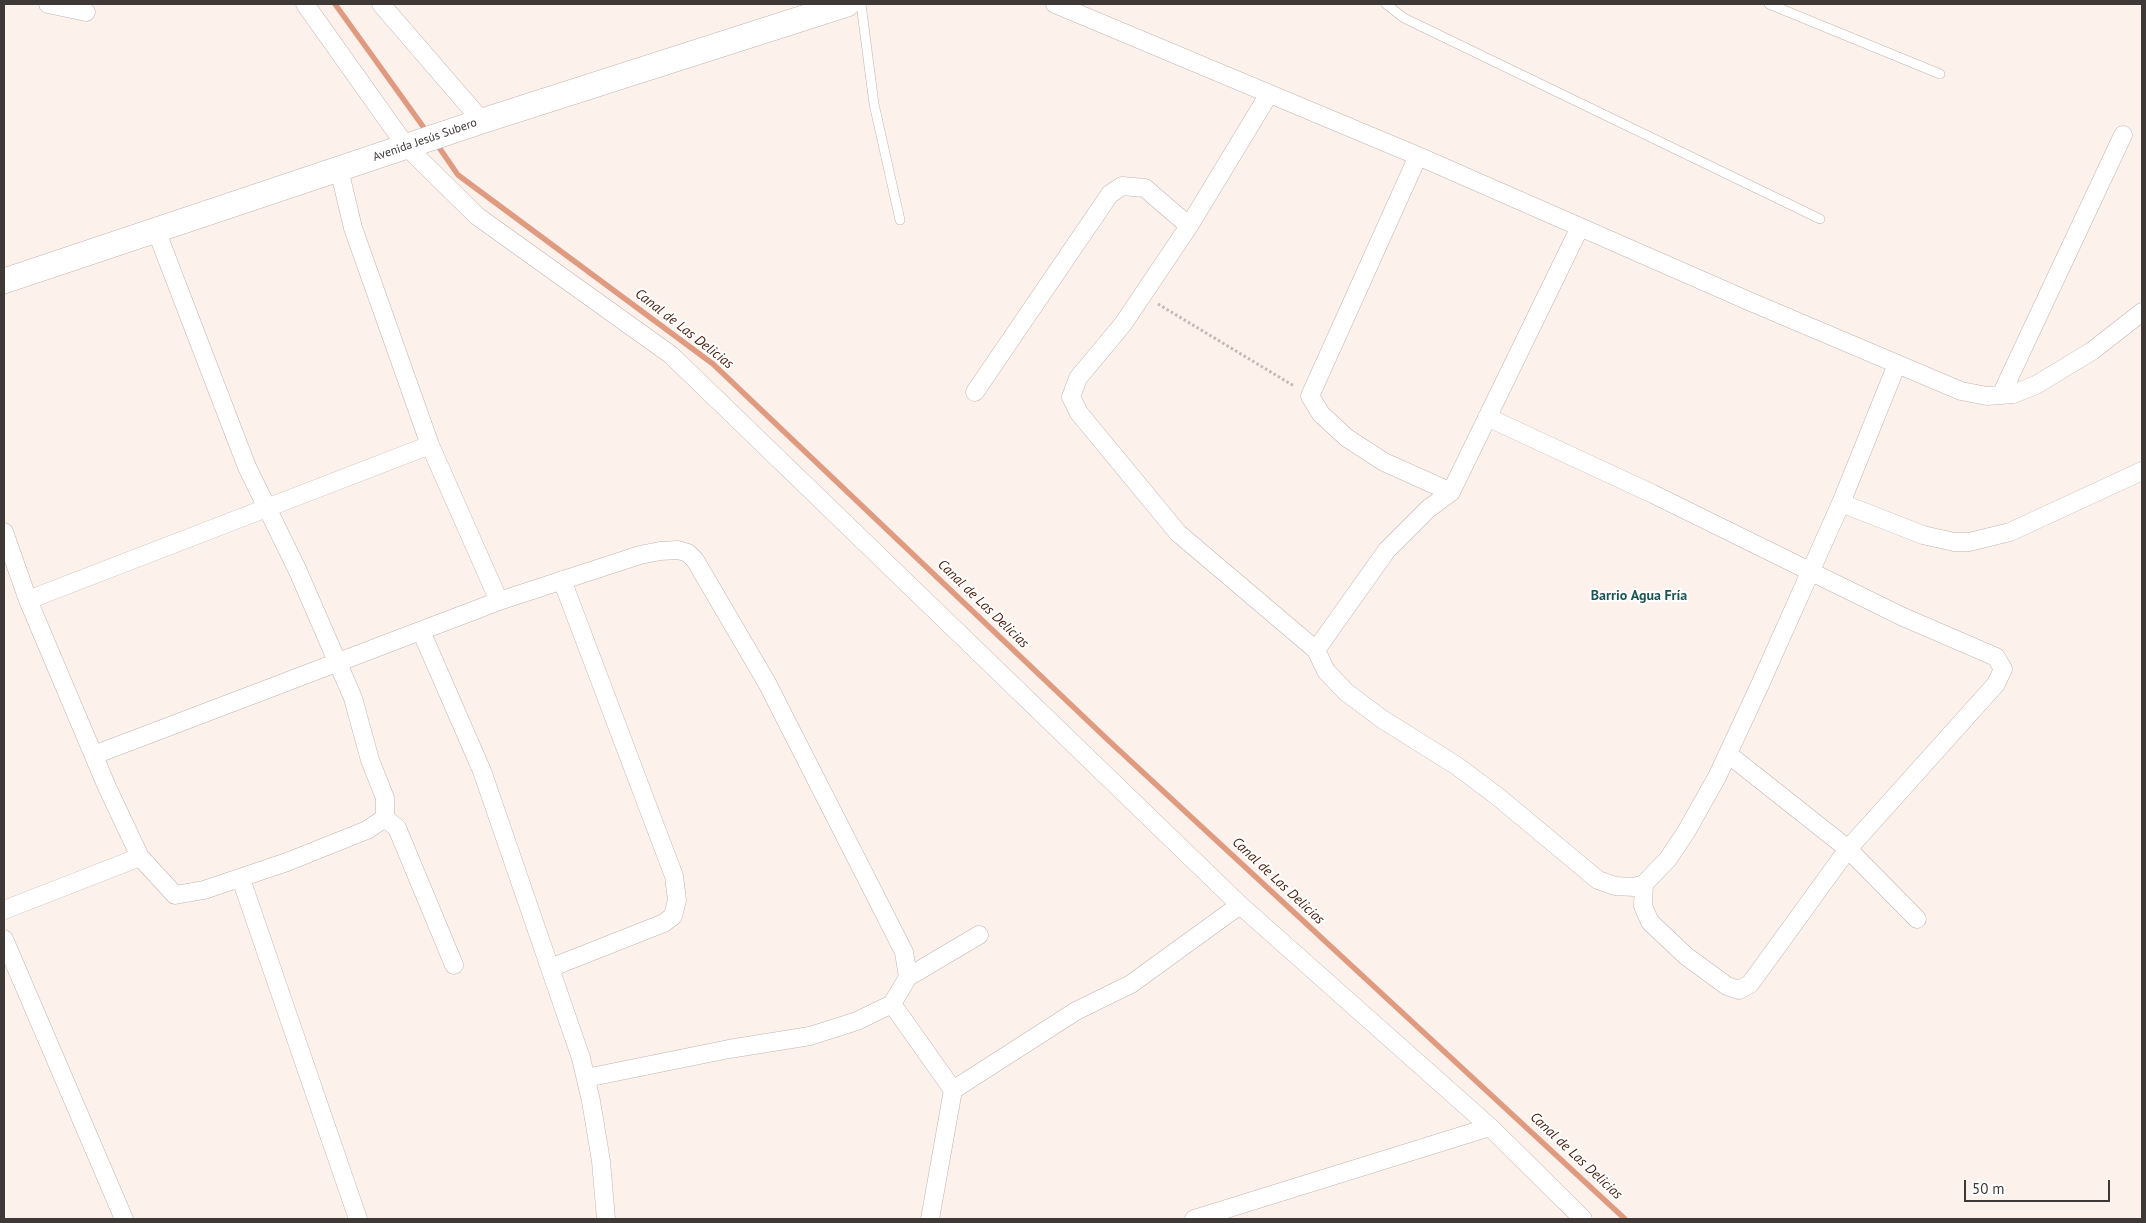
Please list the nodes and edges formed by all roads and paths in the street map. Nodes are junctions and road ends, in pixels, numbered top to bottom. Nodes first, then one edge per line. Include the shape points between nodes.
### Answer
1 (48, 4) edge
2 (305, 4) edge
3 (381, 4) edge
4 (847, 4) edge
5 (861, 4) edge
6 (1056, 4) edge
7 (1386, 4) edge
8 (1769, 4) edge
9 (86, 12) dead end
10 (1940, 74) dead end
11 (1270, 94) junction
12 (482, 121) junction
13 (2123, 134) dead end
14 (412, 144) junction
15 (1418, 156) junction
16 (339, 169) junction
17 (1820, 219) dead end
18 (900, 220) dead end
19 (1189, 226) junction
20 (1580, 227) junction
21 (156, 230) junction
22 (4, 281) edge
23 (1142, 295) junction
24 (2142, 312) edge
25 (1897, 364) junction
26 (975, 392) dead end
27 (2001, 395) junction
28 (1310, 396) junction
29 (1487, 417) junction
30 (430, 445) junction
31 (2142, 470) edge
32 (1451, 492) junction
33 (1842, 502) junction
34 (267, 507) junction
35 (4, 532) edge
36 (1809, 573) junction
37 (562, 580) junction
38 (28, 600) junction
39 (499, 601) junction
40 (421, 631) junction
41 (1316, 650) junction
42 (338, 663) junction
43 (1728, 754) junction
44 (94, 756) junction
45 (386, 818) junction
46 (1848, 849) junction
47 (140, 857) junction
48 (241, 879) junction
49 (1644, 884) junction
50 (1240, 904) junction
51 (4, 910) edge
52 (1917, 919) dead end
53 (979, 935) dead end
54 (4, 939) edge
55 (454, 965) dead end
56 (550, 968) junction
57 (908, 977) junction
58 (892, 1004) junction
59 (586, 1078) junction
60 (953, 1090) junction
61 (1490, 1127) junction
62 (124, 1219) edge
63 (358, 1219) edge
64 (606, 1219) edge
65 (930, 1219) edge
66 (1194, 1219) edge
67 (1583, 1219) edge

1 - 9 street
2 - 14 street
3 - 12 street
4 - 12 main road, Avenida Jesús Subero
5 - 18 lane via 874,104
6 - 11 street
7 - 17 lane via 1412,22
8 - 10 lane
11 - 15 street
11 - 19 street
12 - 14 main road, Avenida Jesús Subero
13 - 27 street
14 - 16 main road, Avenida Jesús Subero
14 - 50 street via 478,216 671,355
15 - 20 street
15 - 28 street
16 - 21 main road, Avenida Jesús Subero
16 - 30 street via 353,228
19 - 23 street
19 - 26 street via 1145,188 1122,186 1110,194
20 - 25 street
20 - 29 street
21 - 22 main road, Avenida Jesús Subero
21 - 34 street via 247,467
23 - 28 path
23 - 41 street via 1123,324 1078,378 1072,397 1079,413 1178,533
24 - 27 street via 2092,350 2036,385
25 - 27 street via 1961,391
25 - 33 street
28 - 32 street via 1321,414 1347,438 1384,462
29 - 32 street
29 - 36 street via 1653,494
30 - 34 street
30 - 39 street
31 - 33 street via 2010,532 1969,542 1922,535
32 - 41 street via 1428,509 1387,550
33 - 36 street
34 - 38 street
34 - 42 street
35 - 38 street
36 - 43 street
36 - 46 street via 1996,657 2003,669 1996,684
37 - 39 street
37 - 56 street via 674,876 677,900 673,916 664,923
37 - 57 street via 660,551 688,553 695,560 767,683 822,789 904,952
38 - 44 street
39 - 40 street
40 - 42 street
40 - 56 street via 482,771
41 - 49 street via 1326,671 1346,692 1498,796 1598,880 1615,886
42 - 44 street
42 - 45 street via 385,798
43 - 46 street
43 - 49 street via 1686,832 1668,859
44 - 47 street
45 - 48 street via 367,830
45 - 55 street via 397,828
46 - 49 street via 1750,984 1739,990 1727,986 1686,956 1650,922 1642,906
46 - 52 street
47 - 48 street via 175,896
47 - 51 street
48 - 63 street
50 - 60 street via 1131,984 1076,1011
50 - 61 street
53 - 57 street
54 - 62 street
56 - 59 street
57 - 58 street
58 - 59 street via 857,1022 810,1036
58 - 60 street
59 - 64 street
60 - 65 street
61 - 66 street
61 - 67 street

